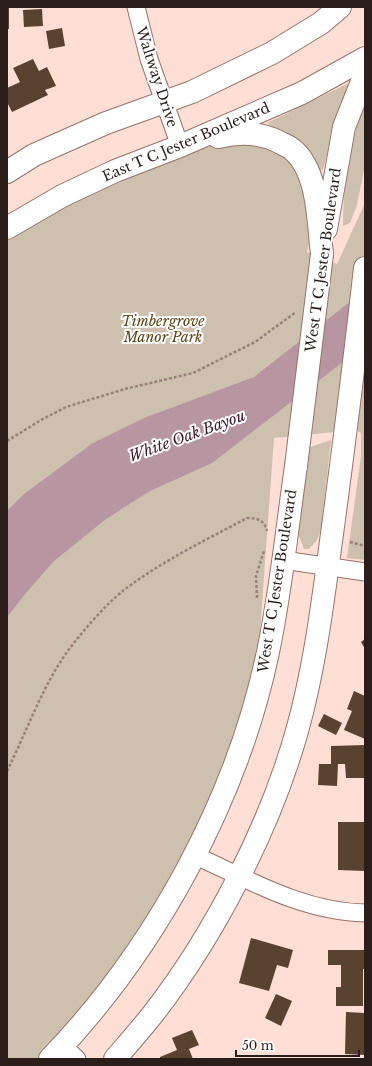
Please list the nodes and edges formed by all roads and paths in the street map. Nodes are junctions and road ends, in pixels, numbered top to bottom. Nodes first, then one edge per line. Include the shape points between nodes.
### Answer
1 (136, 7) edge
2 (340, 7) edge
3 (365, 58) edge
4 (365, 74) edge
5 (165, 102) junction
6 (180, 146) junction
7 (7, 172) edge
8 (7, 228) edge
9 (322, 254) junction
10 (365, 268) edge
11 (283, 321) dead end
12 (7, 442) edge
13 (268, 537) dead end
14 (346, 542) dead end
15 (365, 546) edge
16 (274, 554) junction
17 (328, 566) junction
18 (365, 572) edge
19 (257, 600) dead end
20 (7, 771) edge
21 (196, 856) junction
22 (240, 876) junction
23 (365, 913) edge
24 (63, 1055) edge
25 (115, 1059) edge

1 - 5 street, Waltway Drive via 149,58
2 - 5 main road via 272,53 192,92
3 - 6 main road, East T C Jester Boulevard via 302,93
4 - 9 main road, West T C Jester Boulevard via 344,127
5 - 6 street, Waltway Drive
5 - 7 main road via 106,123 34,156
6 - 8 main road, East T C Jester Boulevard via 115,171 68,193
6 - 9 main road via 233,133 265,135 293,150 304,163 315,192
9 - 16 main road, West T C Jester Boulevard, bridge via 296,466
10 - 17 main road
11 - 12 path via 255,342 193,373 125,389 66,407
13 - 20 path via 265,523 257,518 247,518 149,572 123,591 66,653
14 - 15 path
16 - 17 street
16 - 19 path via 256,576
16 - 21 main road, West T C Jester Boulevard via 268,652 254,706 236,759
17 - 18 street
17 - 22 main road via 309,686 297,733 281,779
21 - 22 street
21 - 24 main road, West T C Jester Boulevard via 148,937
22 - 23 street via 286,897 318,906
22 - 25 main road via 192,959 154,1013

